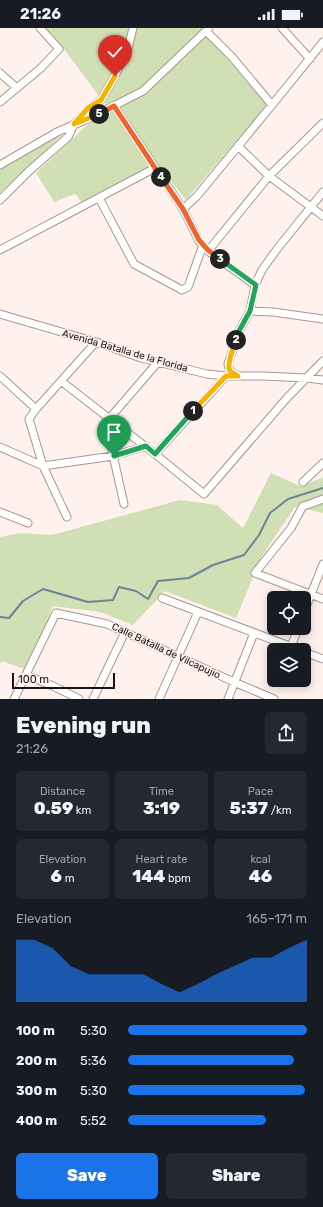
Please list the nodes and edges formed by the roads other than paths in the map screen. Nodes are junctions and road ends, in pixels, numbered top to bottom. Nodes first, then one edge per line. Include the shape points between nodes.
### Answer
1 (40, 28) edge
2 (133, 28) edge
3 (282, 28) edge
4 (207, 29) edge
5 (323, 42) edge
6 (310, 59) junction
7 (0, 73) edge
8 (17, 88) junction
9 (0, 102) edge
10 (272, 105) junction
11 (114, 106) junction
12 (323, 123) edge
13 (74, 124) junction
14 (238, 146) junction
15 (0, 164) edge
16 (155, 168) junction
17 (269, 176) junction
18 (323, 192) edge
19 (99, 198) junction
20 (0, 200) edge
21 (311, 206) junction
22 (183, 209) junction
23 (323, 216) edge
24 (206, 248) junction
25 (0, 250) edge
26 (256, 285) junction
27 (250, 311) junction
28 (0, 314) edge
29 (323, 319) edge
30 (96, 342) junction
31 (323, 361) edge
32 (158, 362) junction
33 (0, 376) edge
34 (226, 376) junction
35 (238, 376) junction
36 (307, 378) junction
37 (323, 380) edge
38 (61, 381) junction
39 (36, 409) junction
40 (109, 419) junction
41 (0, 446) edge
42 (146, 446) junction
43 (155, 454) junction
44 (114, 456) junction
45 (323, 463) edge
46 (43, 466) junction
47 (303, 482) dead end
48 (323, 499) edge
49 (124, 504) dead end
50 (0, 512) edge
51 (67, 517) dead end
52 (28, 523) dead end
53 (323, 564) edge
54 (301, 591) edge
55 (311, 595) joint
56 (162, 598) dead end
57 (323, 599) edge
58 (198, 612) junction
59 (125, 632) junction
60 (254, 633) junction
61 (280, 643) edge
62 (311, 655) edge
63 (178, 656) junction
64 (323, 659) edge
65 (26, 675) junction
66 (234, 682) junction
67 (14, 699) edge
68 (80, 699) edge
69 (93, 699) edge
70 (159, 699) edge
71 (228, 699) edge
72 (274, 699) edge

1 - 8 street via 59,49
2 - 13 street via 128,48 106,93
3 - 6 street
4 - 10 street
4 - 11 street via 142,91
5 - 6 street
6 - 10 street
7 - 8 street
8 - 9 street
10 - 14 street
11 - 13 street
11 - 16 street
12 - 17 street
13 - 15 street
13 - 20 street via 68,137
14 - 17 street
14 - 22 street
16 - 19 street
16 - 22 street
17 - 21 street
17 - 24 street
18 - 21 street
19 - 24 street via 134,264 182,290 188,287
19 - 25 street
21 - 23 street
21 - 26 street via 262,270
22 - 24 street
24 - 26 street
26 - 27 street
27 - 29 street
27 - 35 street via 239,331 228,364 231,372
28 - 30 street, Avenida Batalla de la Florida
30 - 32 street, Avenida Batalla de la Florida
30 - 38 street
31 - 36 street
32 - 34 street, Avenida Batalla de la Florida
32 - 40 street
33 - 39 street
34 - 35 street, Avenida Batalla de la Florida
34 - 43 street
35 - 36 street, Avenida Batalla de la Florida
36 - 37 street, Avenida Batalla de la Florida
36 - 43 street via 204,494
38 - 39 street
38 - 40 street
39 - 46 street via 29,419
40 - 42 street
40 - 44 street via 106,424
41 - 46 street
42 - 43 street
42 - 44 street
44 - 46 street
44 - 49 street
45 - 47 street
46 - 51 street
48 - 54 street via 302,506 291,528 256,573
50 - 52 street
53 - 55 street
55 - 57 street
56 - 58 street
58 - 60 street
58 - 63 street
59 - 63 street, Calle Batalla de Vilcapujio
59 - 65 street, Calle Batalla de Vilcapujio via 107,624 56,613
59 - 69 street
60 - 61 street
60 - 66 street
62 - 64 street
63 - 66 street, Calle Batalla de Vilcapujio
63 - 70 street
65 - 67 street
65 - 68 street
66 - 71 street
66 - 72 street, Calle Batalla de Vilcapujio

